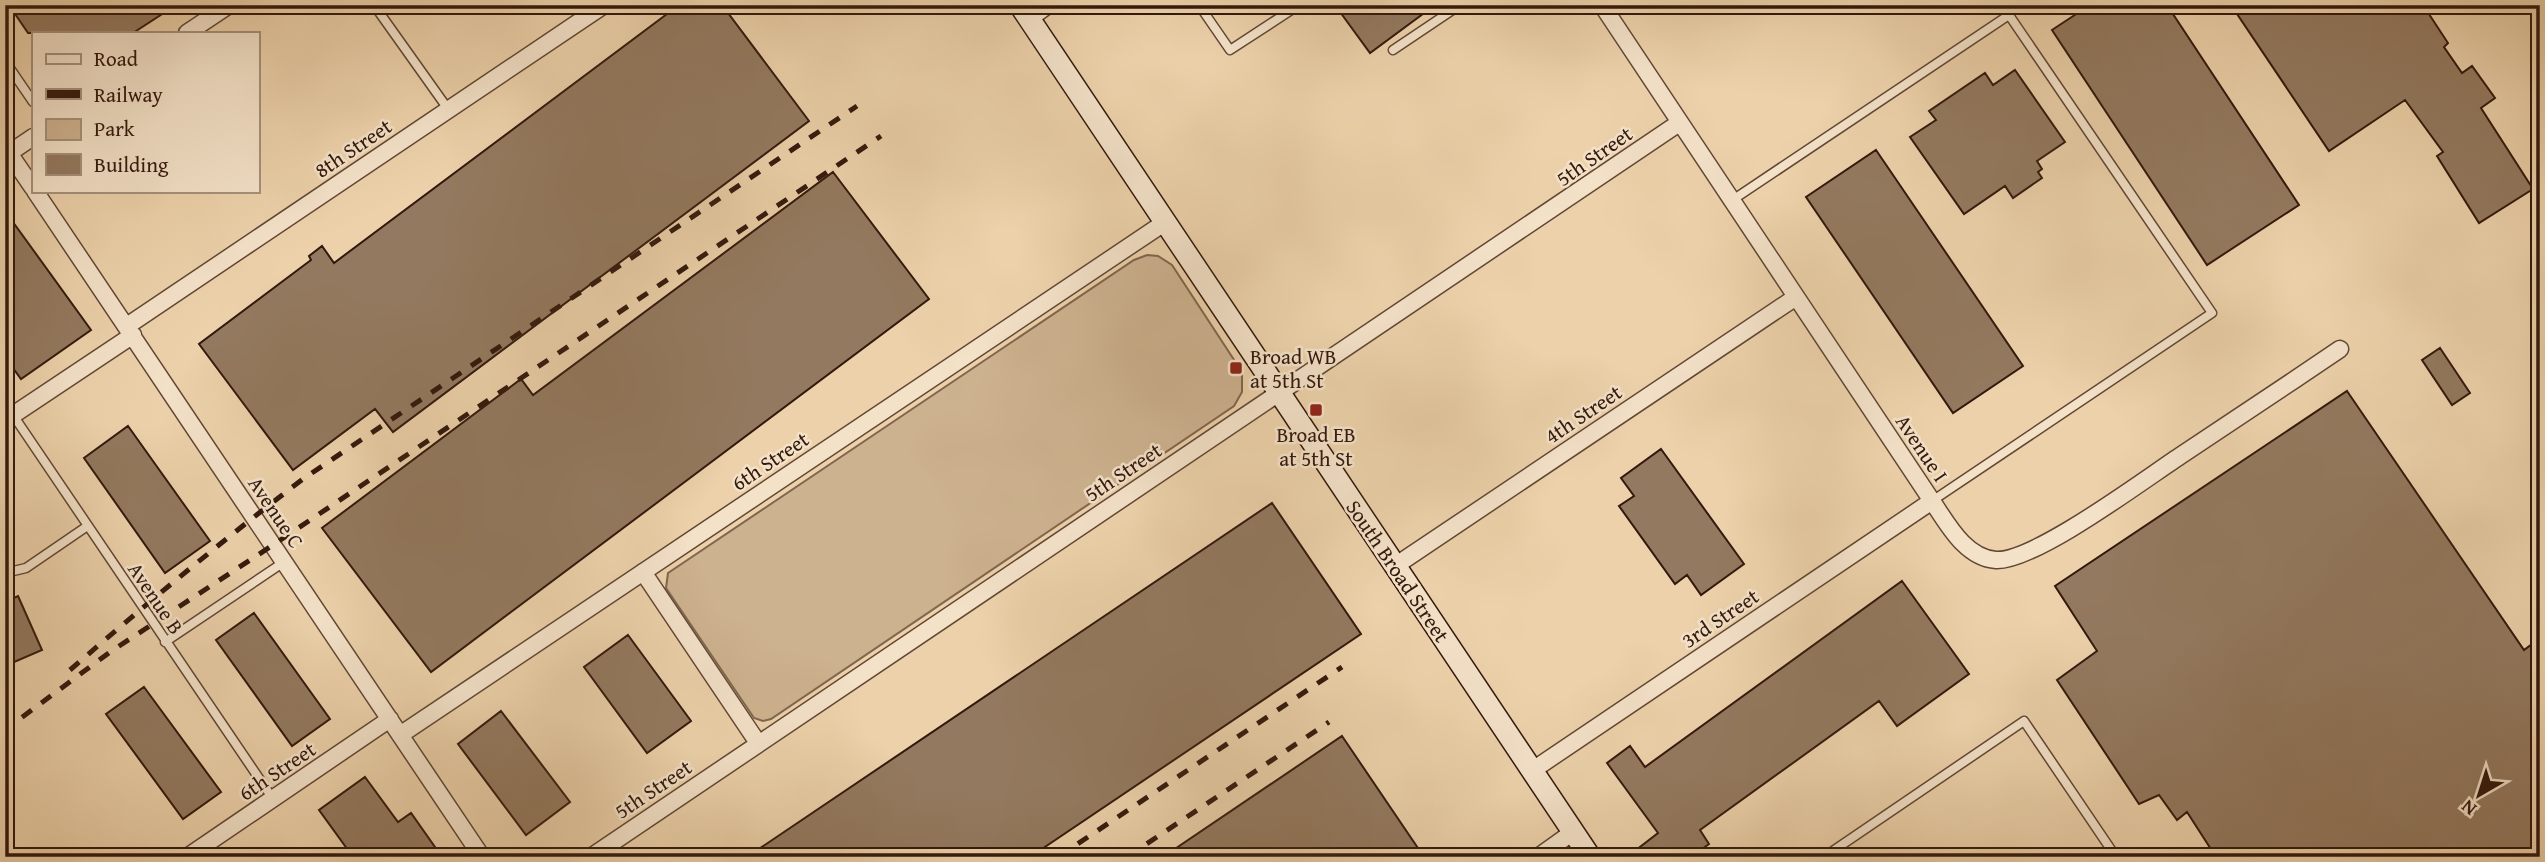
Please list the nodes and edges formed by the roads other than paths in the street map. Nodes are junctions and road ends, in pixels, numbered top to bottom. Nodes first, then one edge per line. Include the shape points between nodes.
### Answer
1 (229, 5) edge
2 (374, 5) edge
3 (604, 5) edge
4 (1048, 5) edge
5 (1199, 5) edge
6 (1298, 5) edge
7 (1460, 5) edge
8 (1602, 5) edge
9 (1024, 12) edge
10 (188, 32) edge
11 (1393, 50) dead end
12 (5, 61) edge
13 (32, 101) edge
14 (448, 109) junction
15 (1679, 123) junction
16 (32, 138) edge
17 (7, 152) edge
18 (32, 186) edge
19 (36, 192) edge
20 (1731, 201) junction
21 (1164, 223) junction
22 (1796, 297) junction
23 (130, 331) junction
24 (2340, 349) dead end
25 (1279, 392) junction
26 (13, 415) joint
27 (1932, 501) junction
28 (86, 527) junction
29 (284, 562) junction
30 (1395, 566) junction
31 (643, 572) junction
32 (5, 573) edge
33 (165, 642) junction
34 (390, 719) junction
35 (400, 735) junction
36 (758, 743) junction
37 (1533, 770) junction
38 (273, 799) junction
39 (1573, 832) junction
40 (187, 857) edge
41 (482, 857) edge
42 (591, 857) edge
43 (1538, 857) edge
44 (1590, 857) edge
45 (1824, 857) edge
46 (2116, 857) edge

1 - 10 street
2 - 14 lane
3 - 14 street, 8th Street
4 - 9 street
5 - 6 lane via 1230,50
7 - 11 lane
8 - 15 street, Avenue I
9 - 21 street, South Broad Street
12 - 13 lane
14 - 23 street, 8th Street
15 - 20 street, Avenue I
15 - 25 street, 5th Street
16 - 17 street
17 - 18 street, Avenue C
19 - 23 street, Avenue C
20 - 22 street, Avenue I
20 - 27 lane via 2009,15 2212,313
21 - 25 street, South Broad Street
21 - 31 street, 6th Street
22 - 27 street, Avenue I
22 - 30 street, 4th Street
23 - 26 street, 8th Street
23 - 29 street, Avenue C
24 - 27 street, Avenue I via 2064,534 2011,558 1996,560 1969,549
25 - 30 street, South Broad Street
25 - 36 street, 5th Street
26 - 28 lane, Avenue B
27 - 37 street, 3rd Street
28 - 32 lane via 26,568
28 - 33 lane, Avenue B
29 - 33 lane
29 - 34 street, Avenue C
30 - 37 street, South Broad Street
31 - 35 street, 6th Street
31 - 36 street
33 - 38 lane, Avenue B
34 - 35 street, Avenue C
34 - 38 street, 6th Street
35 - 41 street, Avenue C
36 - 42 street, 5th Street
37 - 39 street, South Broad Street
38 - 40 street, 6th Street
39 - 43 street
39 - 44 street, South Broad Street
45 - 46 lane via 2024,722

